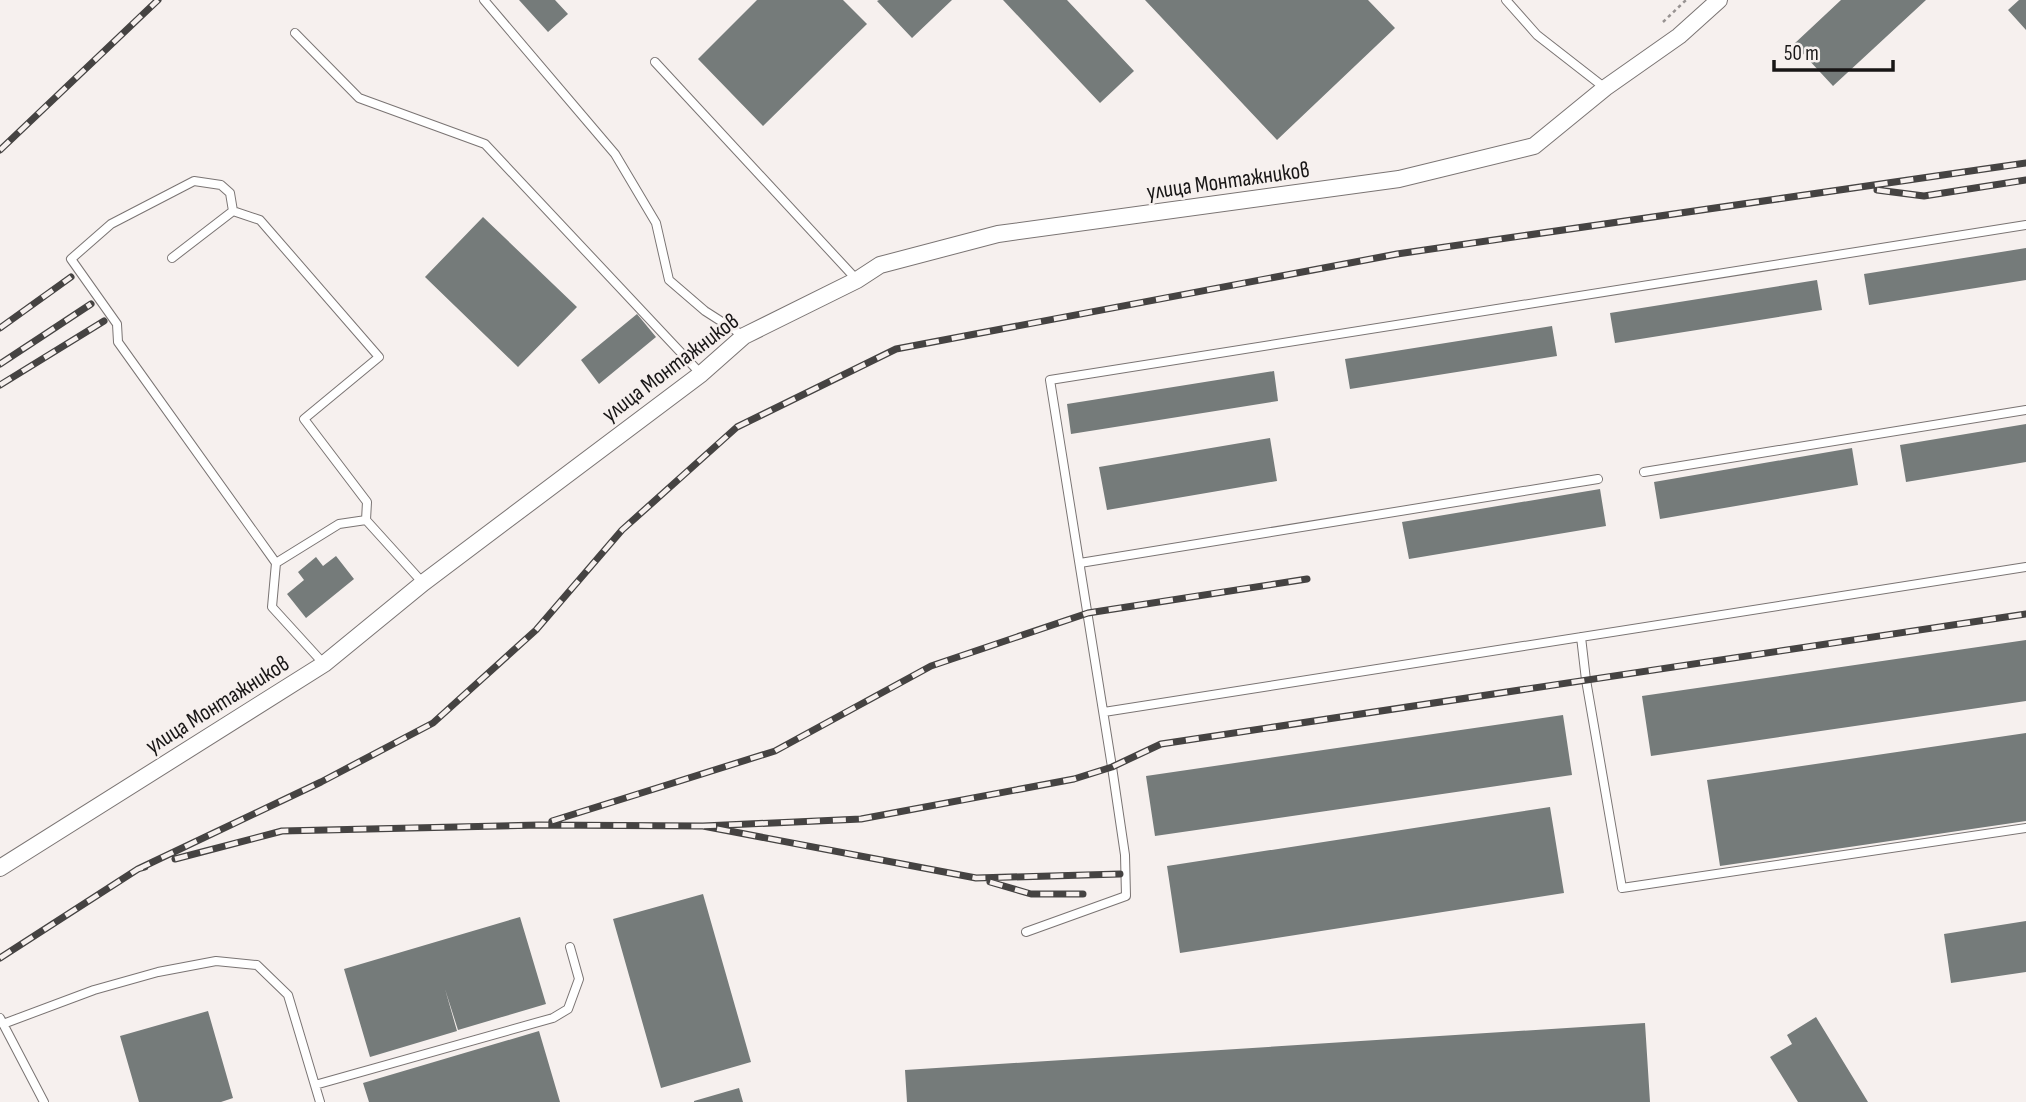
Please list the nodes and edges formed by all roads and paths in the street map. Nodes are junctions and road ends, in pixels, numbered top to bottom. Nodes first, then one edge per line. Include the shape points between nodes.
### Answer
1 (484, 0) edge
2 (1506, 0) edge
3 (1686, 0) edge
4 (1719, 0) edge
5 (1663, 22) dead end
6 (295, 33) dead end
7 (655, 62) dead end
8 (1605, 88) junction
9 (233, 211) junction
10 (2026, 225) edge
11 (172, 258) dead end
12 (857, 280) junction
13 (744, 336) junction
14 (701, 374) junction
15 (2026, 410) edge
16 (1644, 472) dead end
17 (1598, 479) dead end
18 (366, 520) junction
19 (276, 563) junction
20 (1080, 563) junction
21 (2026, 567) edge
22 (423, 583) junction
23 (1581, 637) junction
24 (324, 664) junction
25 (1104, 712) junction
26 (2026, 828) edge
27 (0, 869) edge
28 (1026, 932) dead end
29 (570, 947) dead end
30 (1, 1021) edge
31 (315, 1085) junction
32 (44, 1102) edge
33 (320, 1102) edge

1 - 13 lane via 615,154 656,223 669,280 705,312
2 - 8 lane via 1537,35
3 - 5 path
4 - 8 street, улица Монтажников via 1679,36
6 - 14 lane via 359,98 485,144
7 - 12 lane
8 - 12 street, улица Монтажников via 1534,146 1399,179 998,234 880,265
9 - 11 lane
9 - 18 lane via 260,220 379,357 304,419 367,502
9 - 19 lane via 230,193 221,185 194,181 111,224 71,259 117,324 118,342
10 - 20 lane via 1051,380
12 - 13 street, улица Монтажников
13 - 14 street, улица Монтажников
14 - 22 street, улица Монтажников
15 - 16 lane
17 - 20 lane
18 - 19 lane via 339,524
18 - 22 lane
19 - 24 lane via 272,607
20 - 25 lane
21 - 23 lane
22 - 24 street, улица Монтажников
23 - 25 lane
23 - 26 lane via 1622,888
24 - 27 street, улица Монтажников
25 - 28 lane via 1125,855 1126,896
29 - 31 lane via 579,979 568,1009 553,1018
30 - 31 lane via 158,972 216,961 257,965 288,995
30 - 32 lane
31 - 33 lane

